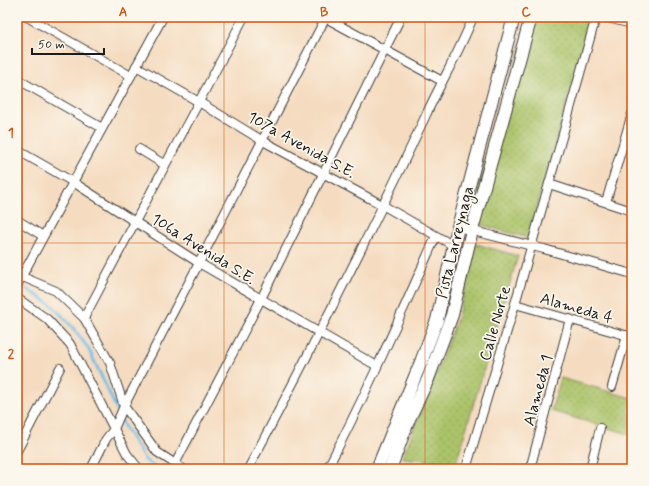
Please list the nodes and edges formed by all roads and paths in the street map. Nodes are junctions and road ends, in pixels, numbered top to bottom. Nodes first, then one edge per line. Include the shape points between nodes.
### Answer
1 (27, 17) edge
2 (244, 17) edge
3 (325, 17) edge
4 (401, 17) edge
5 (473, 17) edge
6 (514, 17) edge
7 (531, 17) edge
8 (596, 17) edge
9 (604, 17) edge
10 (160, 18) edge
11 (632, 24) edge
12 (384, 50) junction
13 (136, 66) junction
14 (130, 76) junction
15 (17, 80) edge
16 (442, 82) junction
17 (199, 102) junction
18 (632, 114) edge
19 (102, 128) junction
20 (263, 141) junction
21 (139, 148) dead end
22 (17, 150) edge
23 (165, 165) junction
24 (323, 173) junction
25 (73, 182) junction
26 (549, 184) junction
27 (606, 202) junction
28 (384, 206) junction
29 (632, 211) edge
30 (17, 220) edge
31 (135, 222) junction
32 (458, 227) junction
33 (472, 230) junction
34 (43, 236) junction
35 (436, 236) junction
36 (531, 245) junction
37 (454, 246) junction
38 (200, 263) junction
39 (632, 274) edge
40 (19, 279) edge
41 (17, 298) edge
42 (261, 299) junction
43 (515, 304) junction
44 (84, 318) junction
45 (570, 319) junction
46 (320, 334) junction
47 (630, 336) edge
48 (377, 366) junction
49 (60, 368) dead end
50 (612, 387) dead end
51 (124, 406) junction
52 (600, 428) dead end
53 (114, 429) junction
54 (17, 451) edge
55 (175, 464) junction
56 (91, 469) edge
57 (139, 469) edge
58 (183, 469) edge
59 (248, 469) edge
60 (327, 469) edge
61 (377, 469) edge
62 (390, 469) edge
63 (466, 469) edge
64 (530, 469) edge
65 (590, 469) edge

1 - 14 street
2 - 17 street
3 - 12 street
3 - 20 street
4 - 12 street
5 - 16 street
6 - 32 main road, Pista Larreynaga
7 - 33 main road, Pista Larreynaga
8 - 26 street, Calle Norte
9 - 11 street
10 - 13 street
12 - 16 street
12 - 24 street
13 - 14 street
13 - 17 street, 107a Avenida S.E.
14 - 19 street
15 - 19 street
16 - 28 street
17 - 20 street, 107a Avenida S.E.
17 - 23 street
18 - 27 street
19 - 25 street
20 - 24 street, 107a Avenida S.E.
20 - 38 street
21 - 23 street
22 - 25 street, 106a Avenida S.E.
23 - 31 street
24 - 28 street, 107a Avenida S.E.
24 - 42 street
25 - 31 street, 106a Avenida S.E.
25 - 34 street
26 - 27 street
26 - 36 street, Calle Norte
27 - 29 street
28 - 35 street, 107a Avenida S.E.
28 - 46 street
30 - 34 street
31 - 38 street, 106a Avenida S.E.
31 - 44 street
32 - 33 street
32 - 37 main road, Pista Larreynaga
33 - 36 street
33 - 62 main road, Pista Larreynaga via 452,315
34 - 40 street
35 - 37 street, 107a Avenida S.E.
35 - 48 street
36 - 39 street
36 - 43 street, Calle Norte
37 - 61 main road, Pista Larreynaga via 437,320
38 - 42 street, 106a Avenida S.E.
38 - 51 street
40 - 44 street via 56,291
41 - 53 street via 47,319 70,344
42 - 46 street, 106a Avenida S.E.
42 - 55 street
43 - 45 street, Alameda 4
43 - 63 street, Calle Norte
44 - 51 street via 110,363
45 - 47 street, Alameda 4
45 - 64 street, Alameda 1
46 - 48 street, 106a Avenida S.E.
46 - 59 street
47 - 50 street
48 - 60 street
49 - 54 street
51 - 53 street
51 - 55 street via 157,452
52 - 65 street
53 - 56 street
53 - 57 street via 126,454
55 - 58 street

